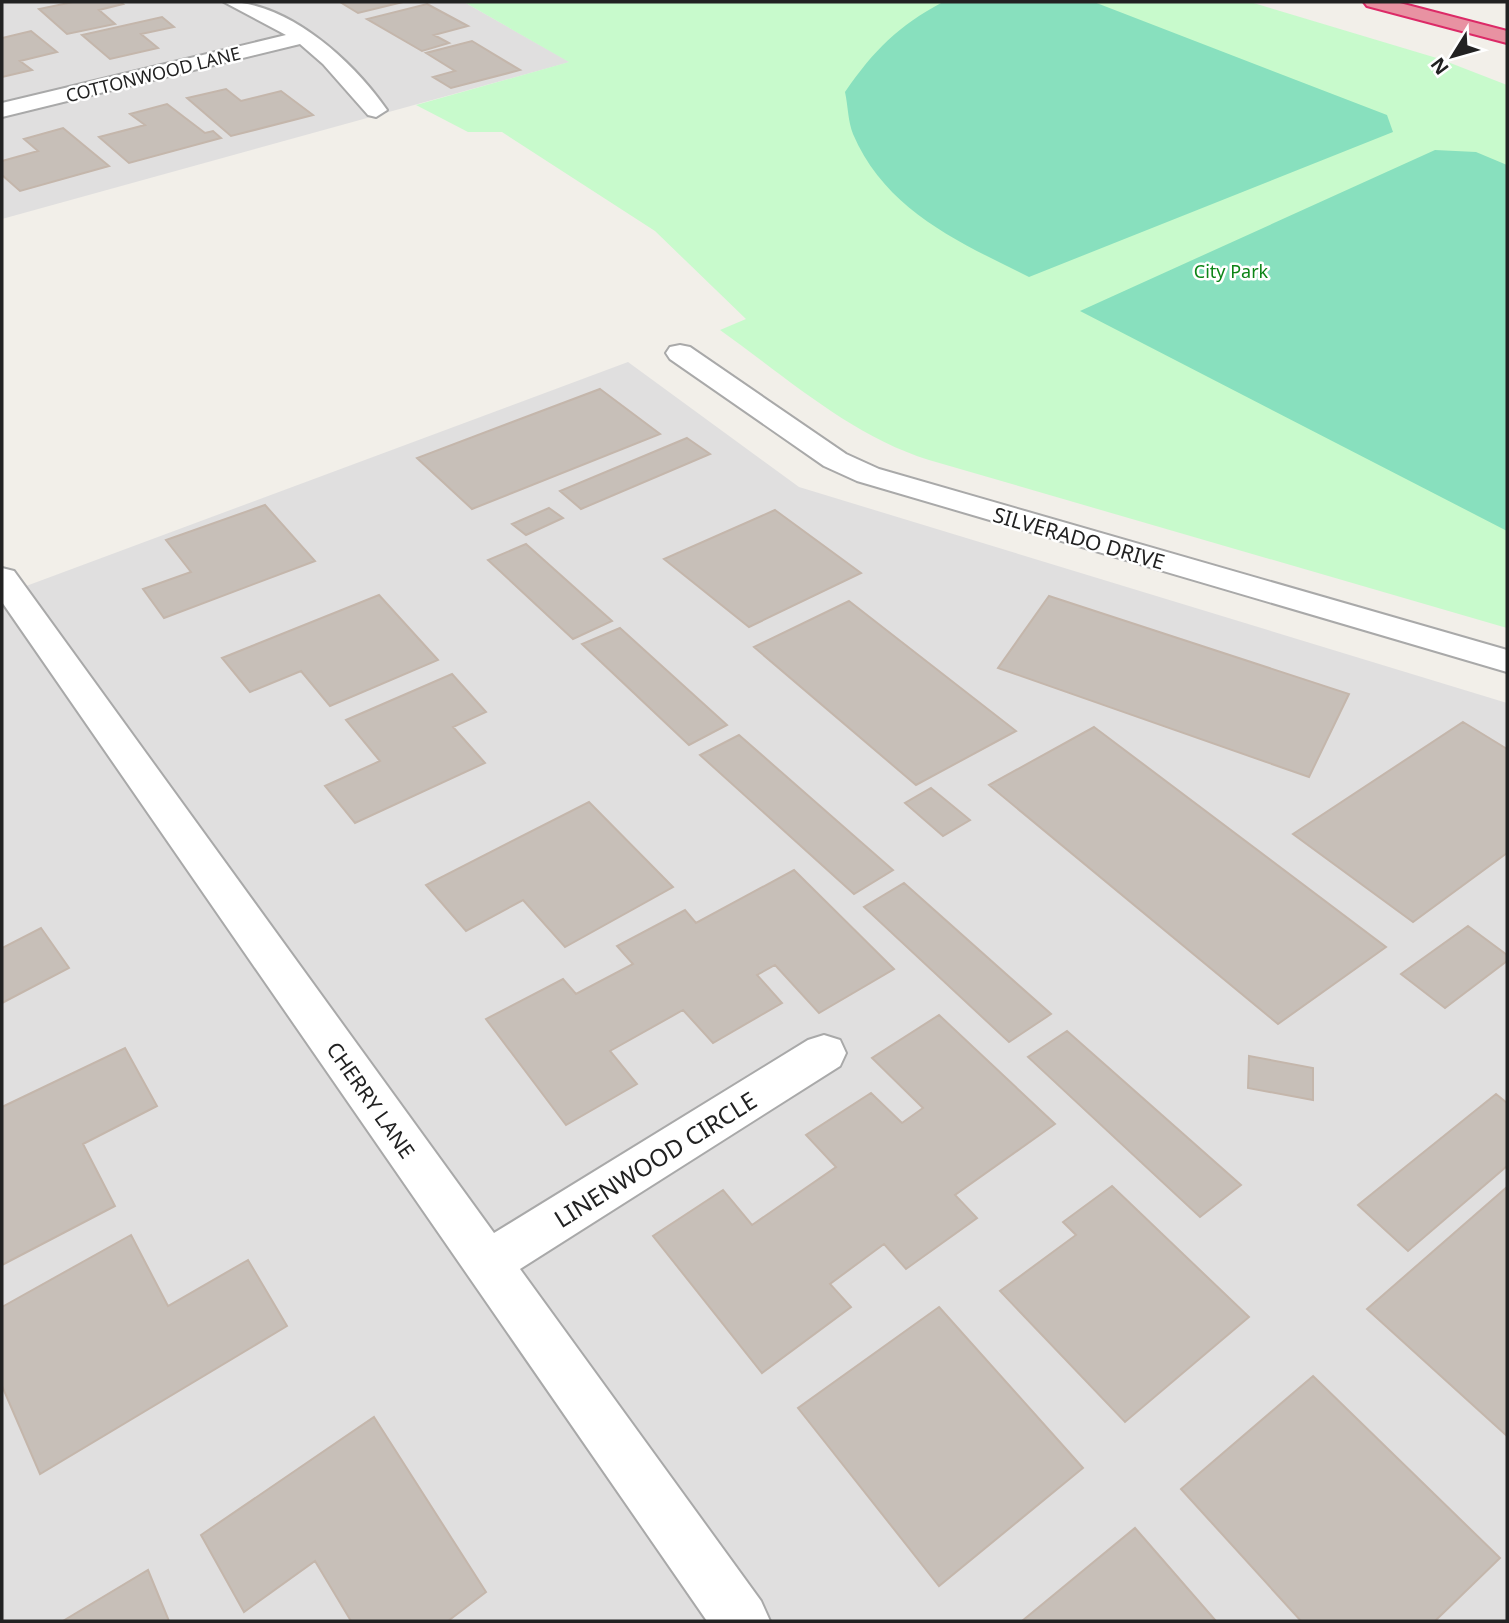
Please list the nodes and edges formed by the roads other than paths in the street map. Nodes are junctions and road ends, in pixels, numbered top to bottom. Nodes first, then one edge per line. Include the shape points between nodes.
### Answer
1 (234, 2) edge
2 (1374, 2) edge
3 (303, 37) junction
4 (1507, 37) edge
5 (2, 110) edge
6 (376, 110) dead end
7 (680, 353) dead end
8 (2, 578) edge
9 (1507, 661) edge
10 (824, 1053) dead end
11 (486, 1264) junction
12 (741, 1621) edge

1 - 3 street via 274,18
2 - 4 highway
3 - 5 street, COTTONWOOD LANE
3 - 6 street via 325,54
7 - 9 street, SILVERADO DRIVE via 825,454 868,475
8 - 11 street, CHERRY LANE
10 - 11 street, LINENWOOD CIRCLE
11 - 12 street, CHERRY LANE

